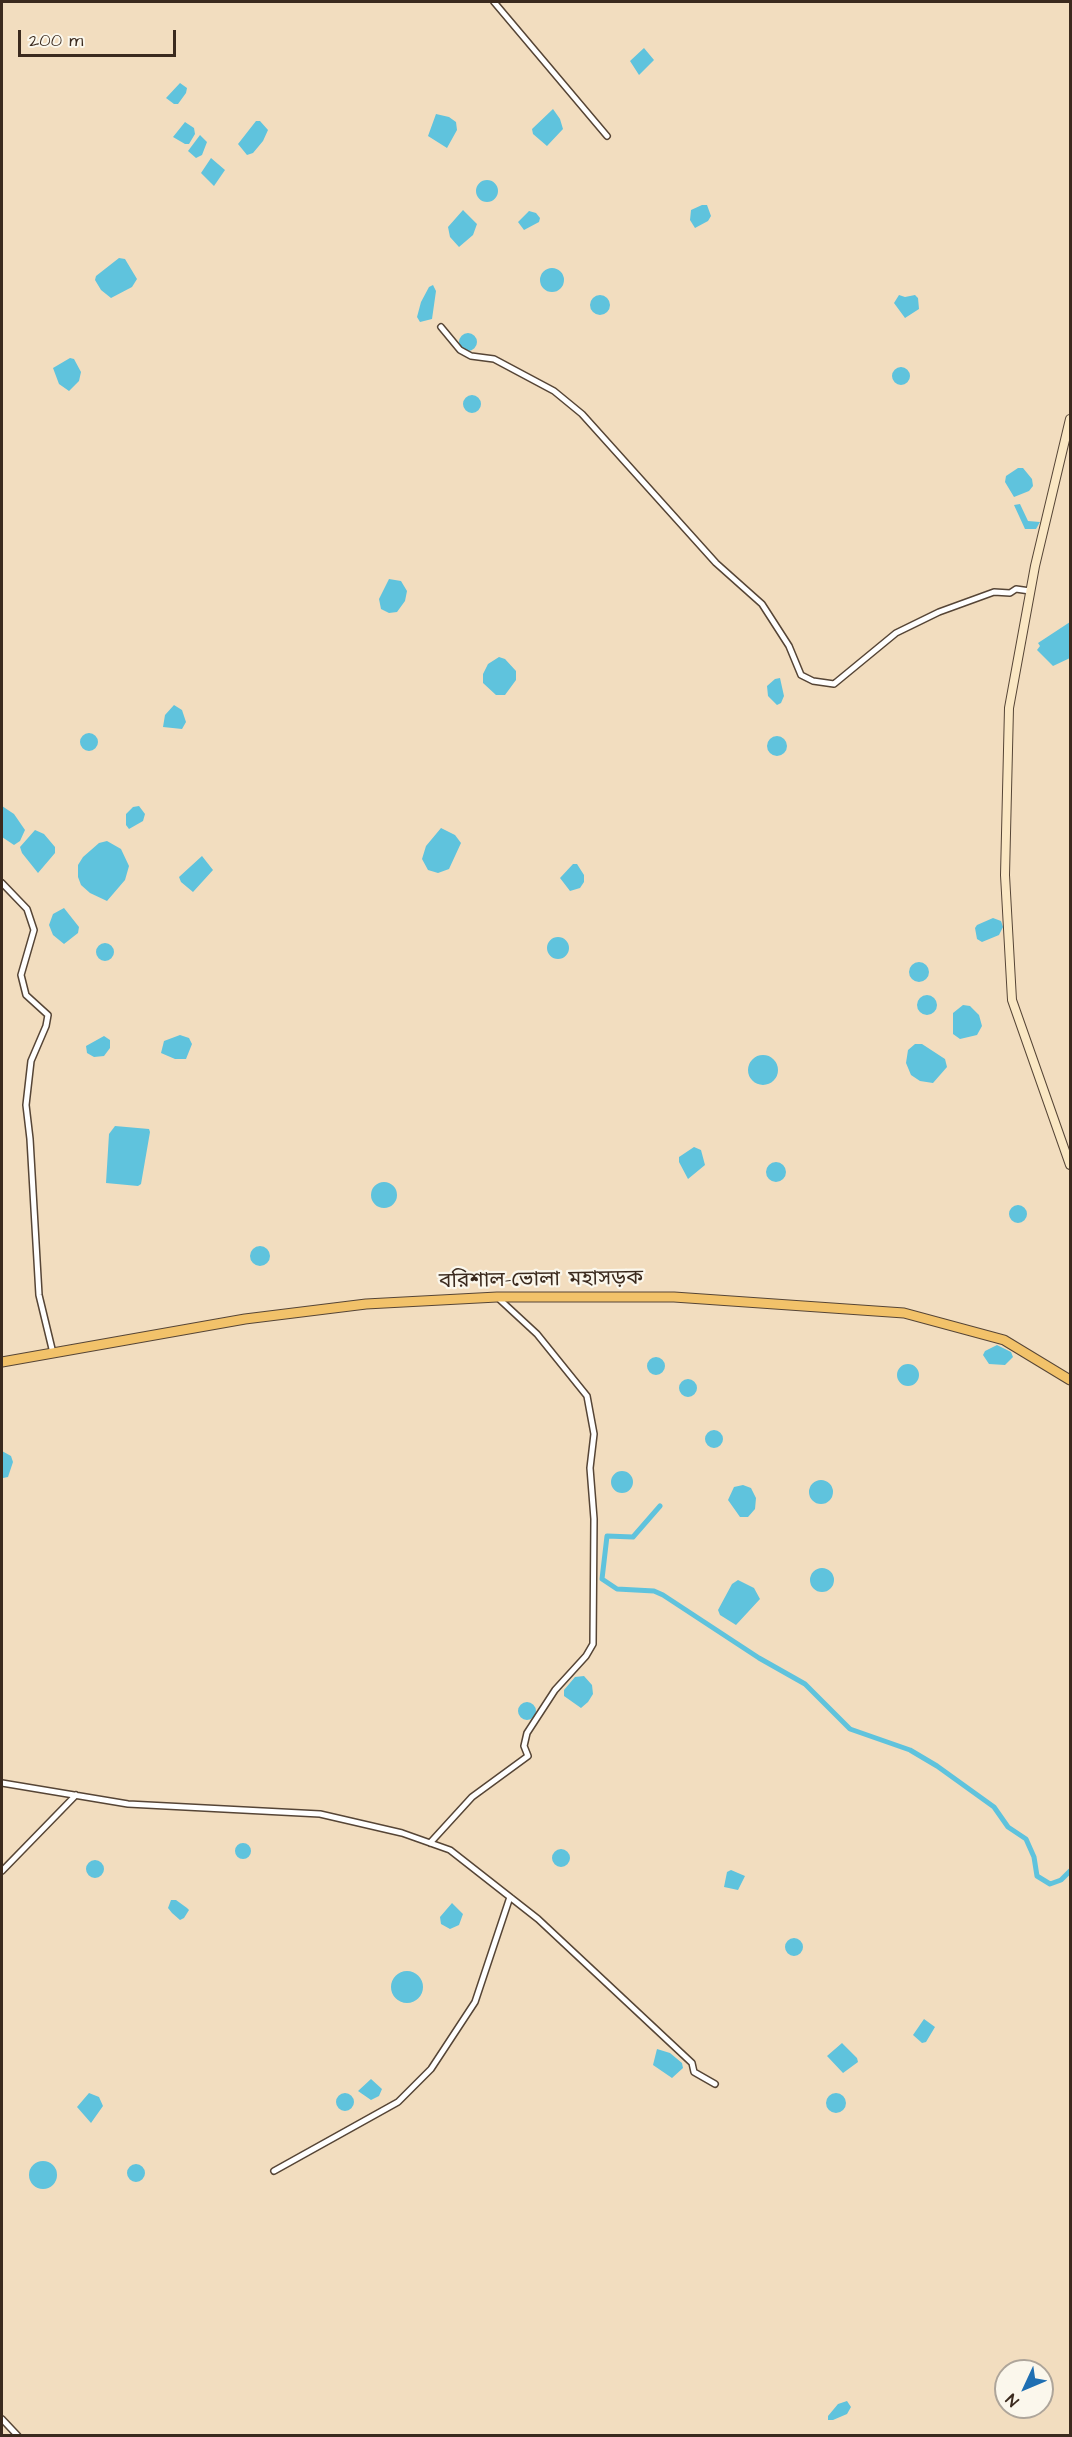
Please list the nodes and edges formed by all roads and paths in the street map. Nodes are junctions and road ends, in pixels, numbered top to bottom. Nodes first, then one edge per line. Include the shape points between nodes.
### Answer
1 (494, 2) edge
2 (607, 136) dead end
3 (441, 327) dead end
4 (1071, 418) edge
5 (1030, 591) junction
6 (2, 883) edge
7 (1071, 1165) edge
8 (497, 1297) junction
9 (53, 1353) junction
10 (2, 1362) edge
11 (1071, 1380) edge
12 (2, 1783) edge
13 (76, 1795) junction
14 (430, 1843) junction
15 (2, 1871) edge
16 (510, 1897) junction
17 (715, 2084) dead end
18 (274, 2171) dead end
19 (2, 2419) edge
20 (18, 2436) edge

1 - 2 street
3 - 5 street via 460,350 471,356 494,358 561,396 582,414 716,563 762,604 789,646 801,675 813,681 834,684 896,633 939,612 994,592
4 - 5 main road
5 - 7 main road via 1009,708 1006,806 1012,1000
6 - 9 street via 27,909 34,930 21,975 26,995 48,1015 31,1061 26,1105 39,1295
8 - 9 highway, বরিশাল-ভোলা মহাসড়ক via 366,1304 245,1319
8 - 11 highway, বরিশাল-ভোলা মহাসড়ক via 674,1297 904,1313 1004,1340
8 - 14 street via 537,1334 587,1396 594,1434 590,1468 594,1519 593,1644 555,1690 527,1733 524,1746 528,1756 472,1797
9 - 10 highway, বরিশাল-ভোলা মহাসড়ক
12 - 13 street
13 - 14 street via 128,1804 320,1815
13 - 15 street
14 - 16 street via 450,1850
16 - 17 street via 692,2063 694,2072
16 - 18 street via 475,2002 431,2069 398,2102
19 - 20 street

